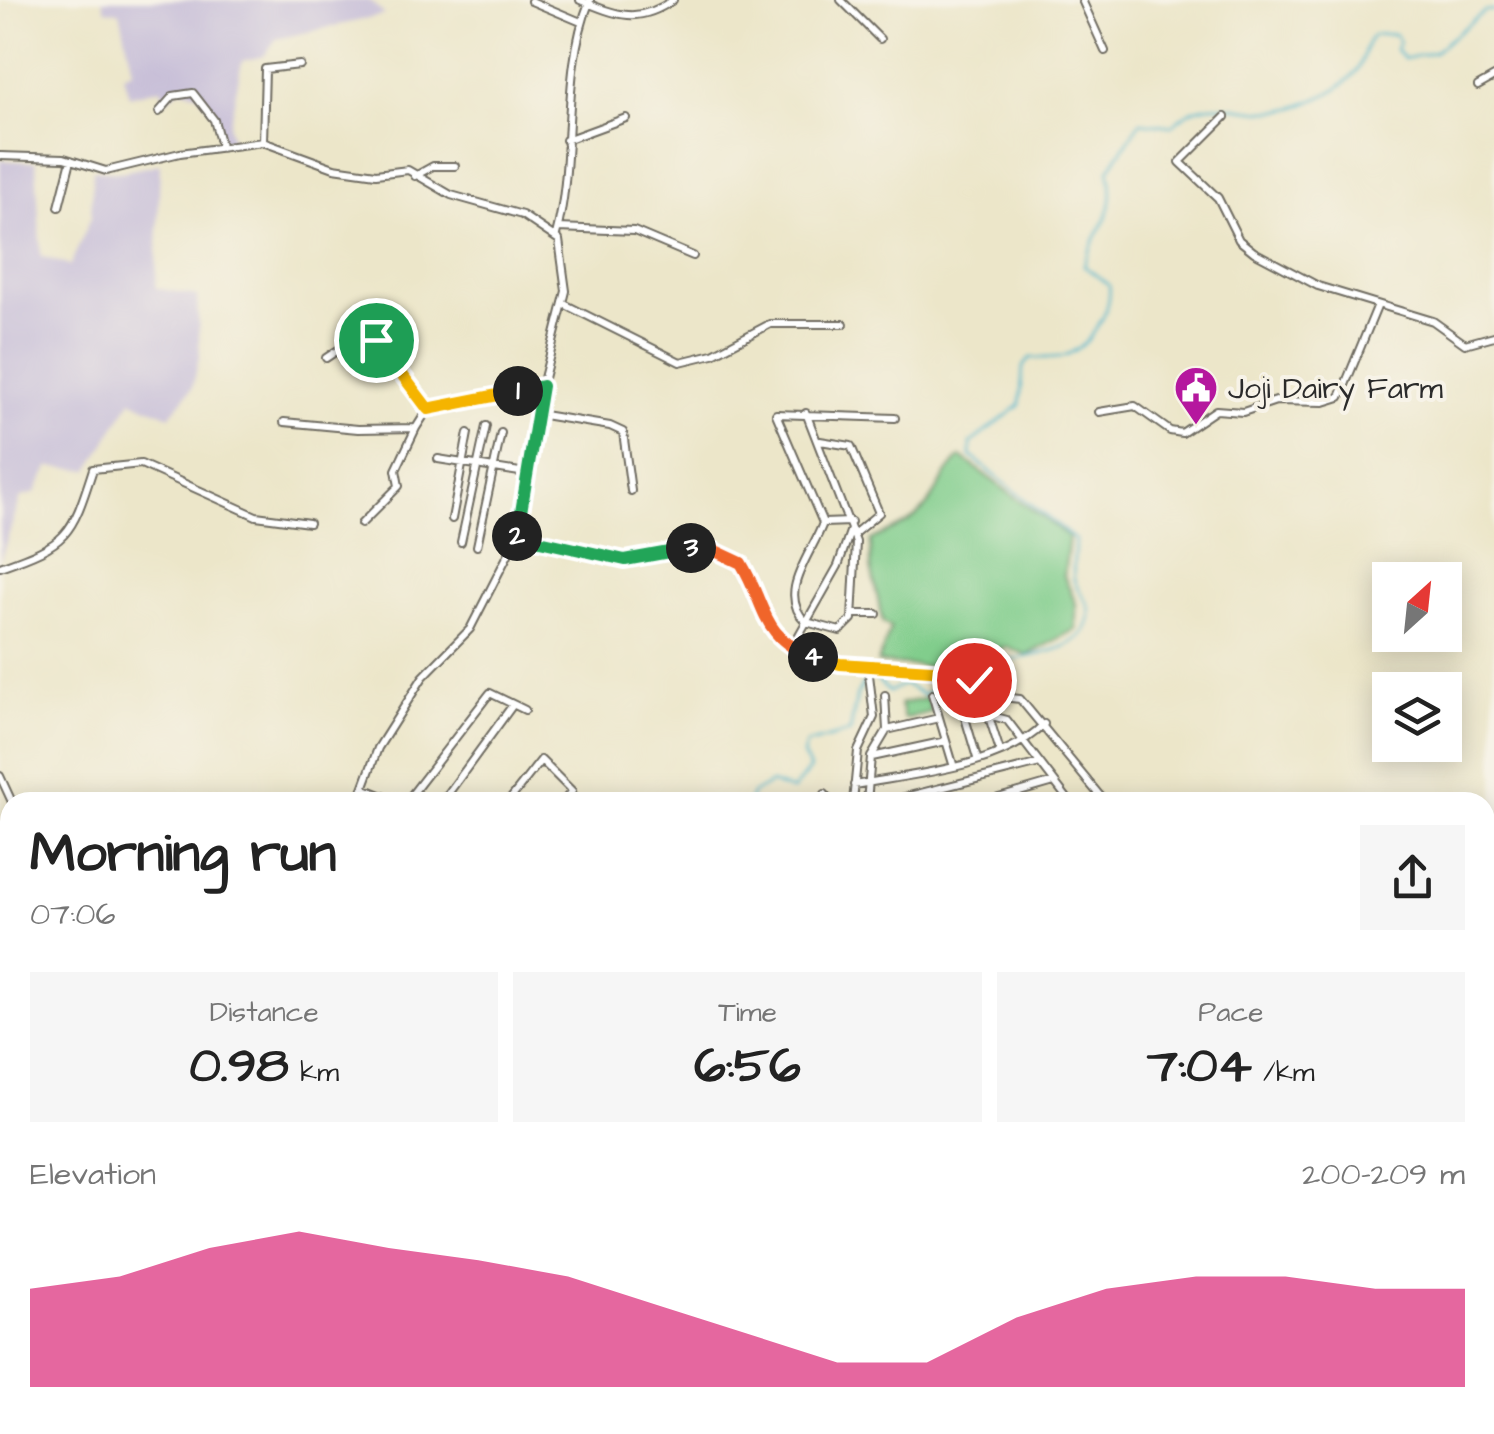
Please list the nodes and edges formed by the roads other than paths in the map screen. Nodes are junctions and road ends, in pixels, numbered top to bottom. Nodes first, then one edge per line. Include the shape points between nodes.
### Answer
1 (673, 0) edge
2 (841, 0) edge
3 (1082, 0) edge
4 (531, 1) edge
5 (586, 1) edge
6 (581, 22) junction
7 (880, 39) dead end
8 (1105, 51) dead end
9 (300, 65) dead end
10 (1494, 78) edge
11 (1478, 86) dead end
12 (159, 112) dead end
13 (1225, 117) dead end
14 (626, 118) dead end
15 (566, 140) junction
16 (264, 142) junction
17 (221, 146) junction
18 (0, 156) edge
19 (71, 160) junction
20 (455, 166) dead end
21 (415, 176) junction
22 (59, 208) dead end
23 (557, 232) junction
24 (693, 256) dead end
25 (564, 304) junction
26 (1377, 307) junction
27 (844, 324) dead end
28 (1494, 336) edge
29 (326, 358) dead end
30 (542, 386) junction
31 (428, 409) junction
32 (1099, 412) dead end
33 (806, 413) junction
34 (537, 414) junction
35 (895, 418) dead end
36 (284, 422) dead end
37 (486, 426) dead end
38 (416, 428) junction
39 (468, 433) dead end
40 (501, 433) dead end
41 (820, 441) junction
42 (438, 458) dead end
43 (462, 462) junction
44 (480, 466) junction
45 (494, 468) junction
46 (526, 474) junction
47 (630, 491) dead end
48 (452, 519) dead end
49 (309, 523) dead end
50 (360, 524) dead end
51 (822, 524) junction
52 (852, 528) junction
53 (514, 535) junction
54 (461, 542) dead end
55 (477, 546) dead end
56 (0, 567) edge
57 (854, 614) junction
58 (878, 614) dead end
59 (806, 622) junction
60 (791, 649) junction
61 (868, 666) junction
62 (932, 694) dead end
63 (885, 696) dead end
64 (512, 706) junction
65 (525, 710) dead end
66 (988, 714) junction
67 (939, 718) junction
68 (1044, 724) junction
69 (887, 730) junction
70 (946, 741) junction
71 (1026, 742) junction
72 (1000, 751) junction
73 (871, 757) junction
74 (977, 758) junction
75 (1040, 763) junction
76 (953, 764) junction
77 (1054, 782) junction
78 (868, 783) junction
79 (854, 785) junction
80 (363, 788) junction
81 (362, 792) edge
82 (373, 792) edge
83 (414, 792) edge
84 (449, 792) edge
85 (516, 792) edge
86 (571, 792) edge
87 (854, 792) edge
88 (868, 792) edge
89 (925, 792) edge
90 (1020, 792) edge
91 (1062, 792) edge
92 (1097, 792) edge

1 - 5 street via 635,18
2 - 7 street
3 - 8 street
4 - 6 street
5 - 6 street
6 - 15 street
9 - 16 street via 265,69
10 - 11 street
12 - 17 street via 172,96 193,93 214,120
13 - 26 street via 1180,162 1218,198 1239,240 1318,286
14 - 15 street
15 - 23 street
16 - 17 street
16 - 21 street via 334,168 376,174 404,169
17 - 19 street via 106,170
18 - 19 street
19 - 22 street
20 - 21 street via 433,166
21 - 23 street
23 - 24 street via 643,233
23 - 25 street
25 - 27 street via 680,362 713,354 770,324
25 - 30 street
26 - 28 street via 1433,321 1465,344
26 - 32 street via 1340,397 1216,410 1182,433 1139,407
29 - 31 street via 369,334
30 - 31 street
30 - 34 street
31 - 38 street
33 - 35 street
33 - 41 street
33 - 51 street via 778,412 775,418
34 - 46 street
34 - 47 street via 623,432
36 - 38 street
37 - 44 street
38 - 50 street via 396,470 399,486
39 - 43 street
40 - 45 street
41 - 52 street
41 - 52 street via 851,446 879,513
42 - 43 street
43 - 44 street
43 - 48 street
44 - 45 street
44 - 54 street
45 - 46 street
45 - 55 street
46 - 53 street
49 - 56 street via 256,516 140,464 93,470 61,541
51 - 52 street
51 - 59 street via 791,591 796,613
52 - 57 street
52 - 59 street
53 - 60 street via 625,560 684,548 727,554 741,563 765,620
53 - 80 street via 477,617 422,677 378,748
57 - 58 street
57 - 59 street via 840,631
59 - 60 street
60 - 61 street
61 - 68 street via 966,674 993,696 1020,699
61 - 79 street via 874,718 858,751
62 - 67 street
63 - 69 street
64 - 65 street
64 - 83 street via 490,693
64 - 84 street
66 - 71 street via 1007,720
66 - 72 street
66 - 74 street via 961,705
67 - 69 street
67 - 70 street
68 - 71 street
68 - 92 street
69 - 73 street
70 - 73 street
70 - 76 street
71 - 72 street
71 - 75 street
72 - 74 street
73 - 78 street
74 - 76 street
75 - 77 street
75 - 89 street
76 - 78 street
77 - 90 street
77 - 91 street
78 - 79 street
78 - 88 street
79 - 87 street
80 - 81 street
80 - 82 street
85 - 86 street via 541,760

